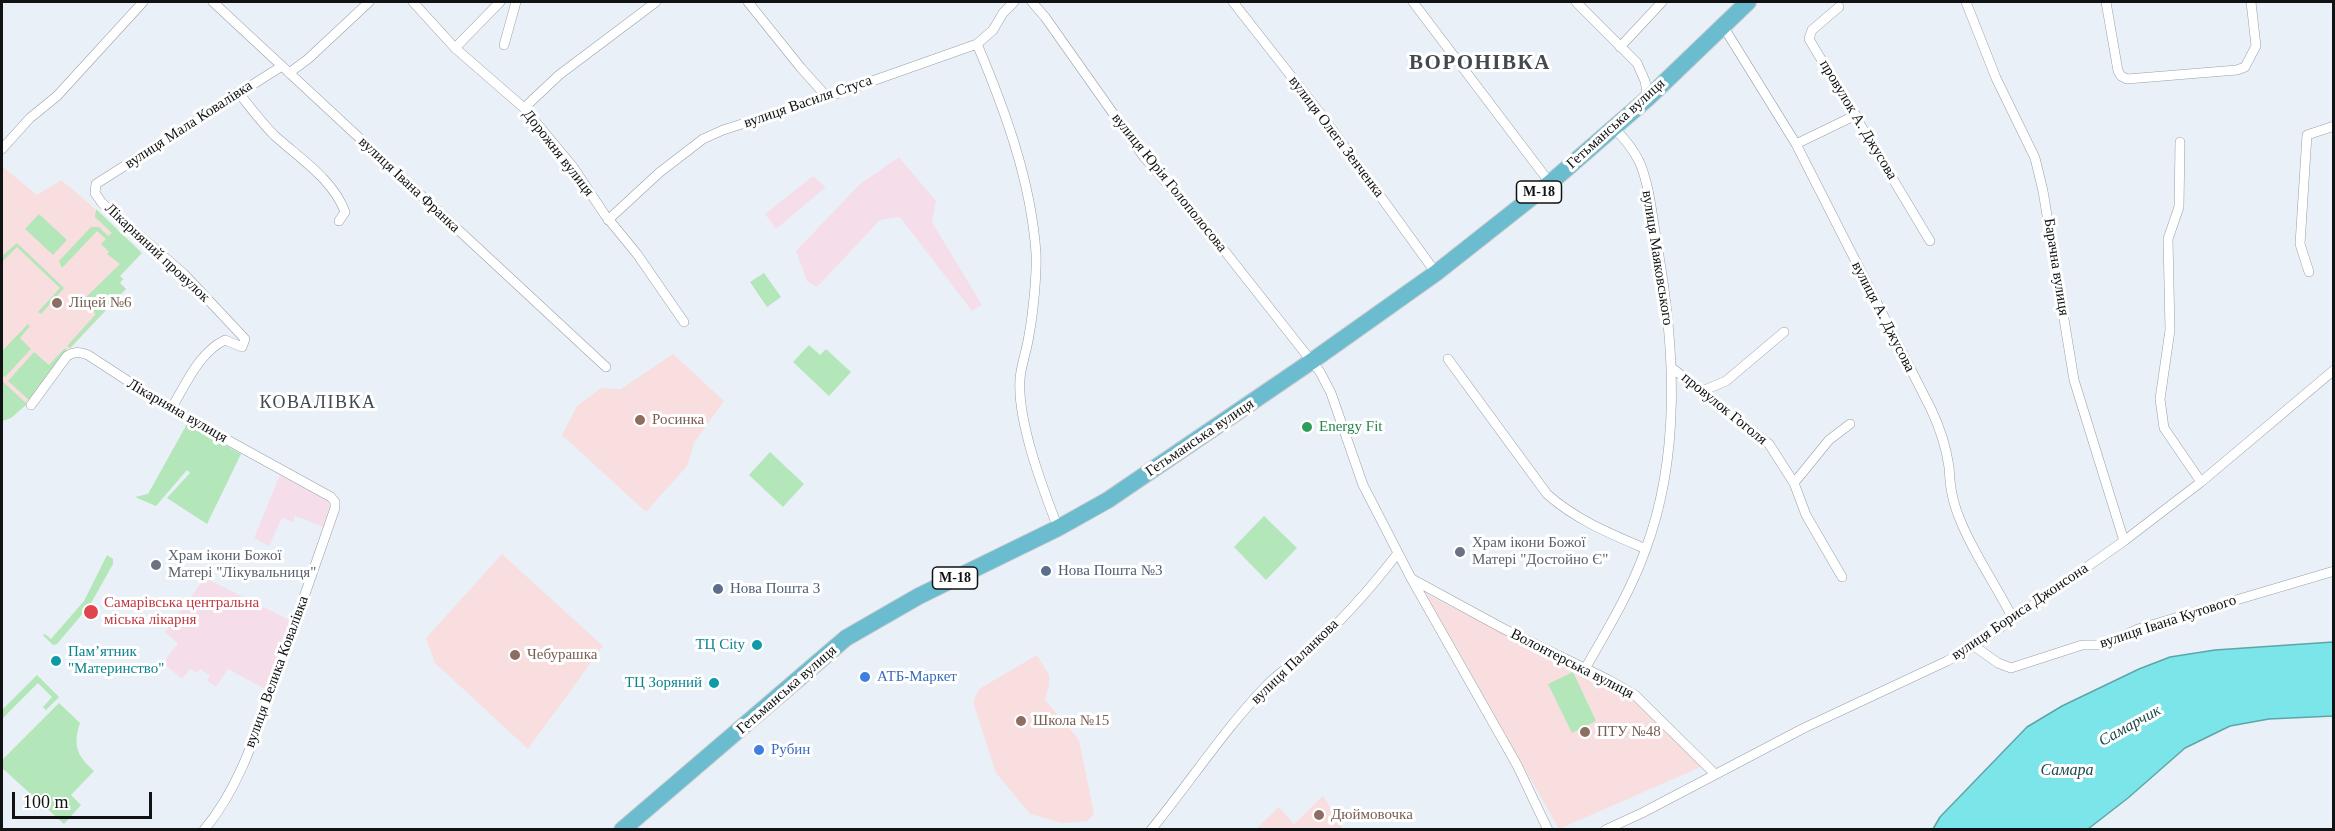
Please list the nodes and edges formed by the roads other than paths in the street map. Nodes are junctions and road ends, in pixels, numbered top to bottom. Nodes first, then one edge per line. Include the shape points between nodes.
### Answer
1 (143, 2) edge
2 (213, 2) edge
3 (369, 2) edge
4 (413, 2) edge
5 (500, 2) edge
6 (516, 2) edge
7 (656, 2) edge
8 (748, 2) edge
9 (1014, 2) edge
10 (1032, 2) edge
11 (1233, 2) edge
12 (1413, 2) edge
13 (1576, 2) edge
14 (1662, 2) edge
15 (1748, 2) edge
16 (1966, 2) edge
17 (2106, 2) edge
18 (2252, 2) edge
19 (1839, 7) dead end
20 (1723, 26) junction
21 (977, 44) junction
22 (504, 45) dead end
23 (1620, 46) junction
24 (455, 48) junction
25 (285, 69) junction
26 (238, 92) junction
27 (827, 97) junction
28 (1648, 98) junction
29 (524, 108) junction
30 (1856, 116) junction
31 (2334, 126) edge
32 (1614, 128) junction
33 (2180, 142) dead end
34 (1796, 144) junction
35 (2, 149) edge
36 (1550, 183) junction
37 (96, 184) joint
38 (608, 220) junction
39 (339, 221) dead end
40 (1930, 241) dead end
41 (2309, 272) dead end
42 (1436, 273) junction
43 (684, 322) dead end
44 (1784, 332) dead end
45 (1448, 359) dead end
46 (1312, 361) junction
47 (606, 367) dead end
48 (1672, 368) junction
49 (2334, 370) edge
50 (1702, 391) junction
51 (31, 405) dead end
52 (171, 409) junction
53 (1850, 424) dead end
54 (2201, 482) junction
55 (1794, 483) junction
56 (335, 508) joint
57 (1058, 528) junction
58 (2124, 541) junction
59 (1646, 549) junction
60 (1398, 553) junction
61 (2334, 571) edge
62 (1842, 577) dead end
63 (1411, 578) junction
64 (2013, 619) junction
65 (1974, 645) junction
66 (1585, 669) junction
67 (1715, 774) junction
68 (1626, 825) edge
69 (204, 830) edge
70 (622, 830) edge
71 (1151, 830) edge
72 (1548, 830) edge
73 (1605, 830) edge

1 - 35 street via 57,96
2 - 25 street, вулиця Івана Франка
3 - 25 street, вулиця Мала Ковалівка via 308,59
4 - 24 street, Дорожня вулиця
5 - 24 street
6 - 22 street
7 - 29 street via 559,75
8 - 27 street
9 - 21 street, вулиця Василя Стуса
10 - 46 street, вулиця Юрія Голополосова via 1144,157 1220,244
11 - 42 street, вулиця Олега Зенченка via 1320,113
12 - 36 street
13 - 23 street
14 - 23 street
15 - 20 highway, Гетьманська вулиця / М-18
16 - 58 street, Барачна вулиця via 1996,78 2036,158 2074,380
17 - 18 street via 2118,71 2127,79 2246,67 2256,46
19 - 30 street, провулок А. Джусова via 1812,30 1809,39
20 - 28 highway, Гетьманська вулиця / М-18
20 - 34 street, вулиця А. Джусова
21 - 27 street, вулиця Василя Стуса
21 - 57 street via 1003,106 1032,221 1036,255 1030,334 1020,380 1024,428
23 - 28 street via 1637,63
24 - 29 street, Дорожня вулиця
25 - 26 street, вулиця Мала Ковалівка
25 - 47 street, вулиця Івана Франка
26 - 37 street, вулиця Мала Ковалівка
26 - 39 street via 272,133 323,178 341,201 345,213
27 - 38 street, вулиця Василя Стуса via 703,139
28 - 32 highway, Гетьманська вулиця / М-18
29 - 38 street, Дорожня вулиця via 573,167
30 - 34 street
30 - 40 street, провулок А. Джусова
31 - 41 street via 2307,135 2300,244
32 - 36 highway, Гетьманська вулиця / М-18
32 - 48 street, вулиця Маяковського via 1638,160 1644,179 1667,302
33 - 54 street via 2179,207 2168,239 2170,330 2160,399 2164,428
34 - 64 street, вулиця А. Джусова via 1941,431 1957,513
36 - 42 highway, Гетьманська вулиця / М-18
37 - 52 street, Лікарняний провулок via 95,193 102,203 184,274 245,339 242,347 225,339 217,343
38 - 43 street, Дорожня вулиця
42 - 46 highway, Гетьманська вулиця / М-18
44 - 50 street via 1726,381
45 - 59 street via 1546,495 1580,519
46 - 57 highway, Гетьманська вулиця / М-18 via 1108,500
46 - 60 street via 1331,393 1363,484
48 - 50 street, провулок Гоголя
48 - 59 street, вулиця Маяковського via 1670,434 1662,491
49 - 54 street, вулиця Бориса Джонсона
50 - 55 street, провулок Гоголя via 1769,444
51 - 52 street, Лікарняна вулиця via 67,356 80,352
52 - 56 street, Лікарняна вулиця via 331,497
53 - 55 street via 1828,440
54 - 58 street, вулиця Бориса Джонсона
55 - 62 street, провулок Гоголя via 1806,515
56 - 69 street, вулиця Велика Ковалівка via 245,762 224,804
57 - 70 highway, Гетьманська вулиця / М-18 via 919,596 846,638
58 - 64 street, вулиця Бориса Джонсона
59 - 66 street, вулиця Маяковського via 1630,588
60 - 63 street
60 - 71 street, вулиця Паланкова via 1335,626 1263,690
61 - 65 street, вулиця Івана Кутового via 2138,628 2103,645 2082,645 2011,668
63 - 66 street, Волонтерська вулиця
63 - 72 street via 1482,701
64 - 65 street, вулиця Бориса Джонсона
65 - 67 street, вулиця Бориса Джонсона
66 - 67 street, Волонтерська вулиця via 1635,695
67 - 68 street, вулиця Бориса Джонсона
68 - 73 street, вулиця Бориса Джонсона

